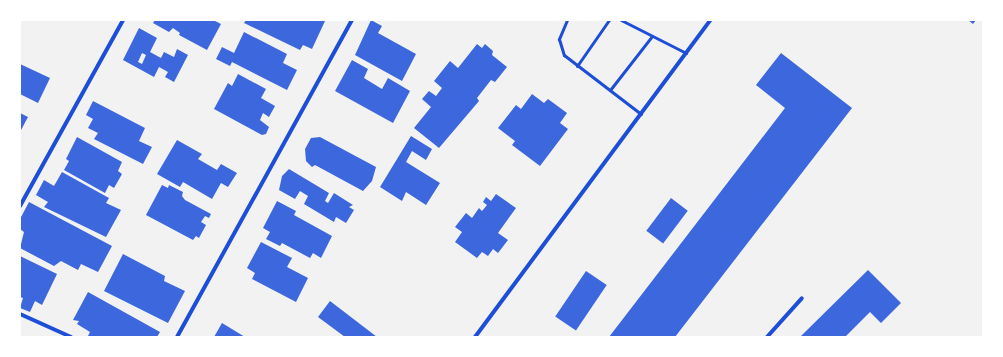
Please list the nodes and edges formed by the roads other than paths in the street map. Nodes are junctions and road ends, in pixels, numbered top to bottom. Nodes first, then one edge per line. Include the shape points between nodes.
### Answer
1 (123, 20) edge
2 (352, 20) edge
3 (567, 20) edge
4 (609, 20) edge
5 (621, 20) edge
6 (710, 20) edge
7 (652, 36) junction
8 (686, 53) junction
9 (577, 66) junction
10 (610, 90) junction
11 (641, 114) junction
12 (20, 206) edge
13 (802, 298) dead end
14 (20, 314) edge
15 (71, 337) edge
16 (177, 337) edge
17 (475, 337) edge
18 (767, 337) edge

1 - 12 street
2 - 16 street
3 - 9 lane via 559,39 564,55
4 - 9 lane
5 - 7 lane
6 - 8 street
7 - 8 lane
7 - 10 lane
8 - 11 street
9 - 10 lane
10 - 11 lane
11 - 17 street
13 - 18 street
14 - 15 street

